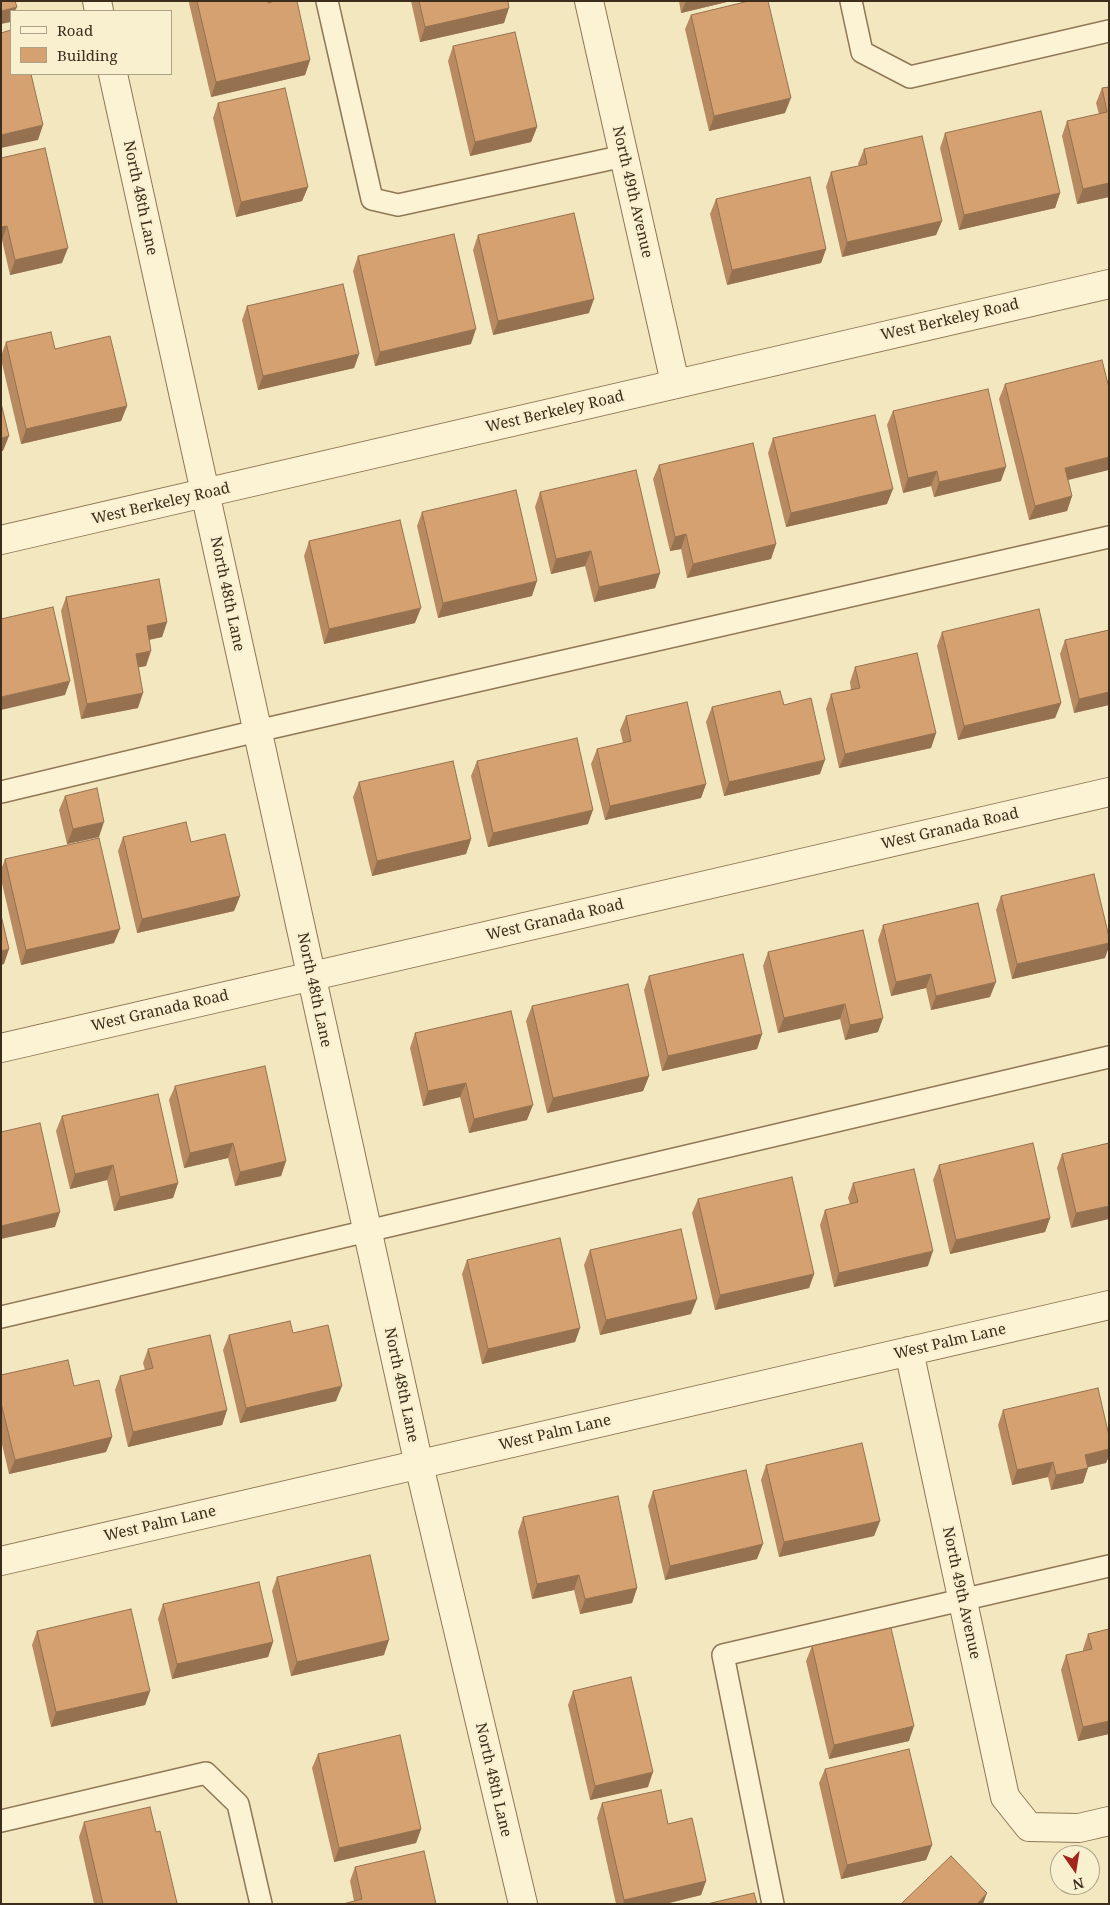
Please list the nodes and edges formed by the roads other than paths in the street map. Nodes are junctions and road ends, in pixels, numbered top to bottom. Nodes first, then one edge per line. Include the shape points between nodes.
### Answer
1 (327, 1) edge
2 (589, 1) edge
3 (851, 1) edge
4 (1109, 31) edge
5 (113, 75) edge
6 (624, 156) junction
7 (1109, 284) edge
8 (675, 383) junction
9 (205, 494) junction
10 (1109, 537) edge
11 (1, 540) edge
12 (258, 731) junction
13 (1, 792) edge
14 (1109, 792) edge
15 (311, 976) junction
16 (1, 1048) edge
17 (1109, 1057) edge
18 (367, 1232) junction
19 (1109, 1305) edge
20 (1, 1317) edge
21 (909, 1351) junction
22 (419, 1465) junction
23 (1, 1561) edge
24 (1109, 1566) edge
25 (962, 1600) junction
26 (1, 1821) edge
27 (1109, 1821) edge
28 (261, 1904) edge
29 (522, 1904) edge
30 (773, 1904) edge

1 - 6 lane via 372,198 398,205
2 - 6 street, North 49th Avenue
3 - 4 lane via 862,52 910,77
5 - 9 street, North 48th Lane
6 - 8 street, North 49th Avenue
7 - 8 street, West Berkeley Road
8 - 9 street, West Berkeley Road
9 - 11 street, West Berkeley Road
9 - 12 street, North 48th Lane
10 - 12 lane
12 - 13 lane
12 - 15 street, North 48th Lane
14 - 15 street, West Granada Road
15 - 16 street, West Granada Road
15 - 18 street, North 48th Lane
17 - 18 lane
18 - 20 lane
18 - 22 street, North 48th Lane
19 - 21 street, West Palm Lane
21 - 22 street, West Palm Lane
21 - 25 street, North 49th Avenue
22 - 23 street, West Palm Lane
22 - 29 street, North 48th Lane
24 - 25 lane
25 - 27 street, North 49th Avenue via 1005,1797 1029,1827 1079,1828
25 - 30 lane via 723,1656
26 - 28 lane via 206,1773 238,1804

